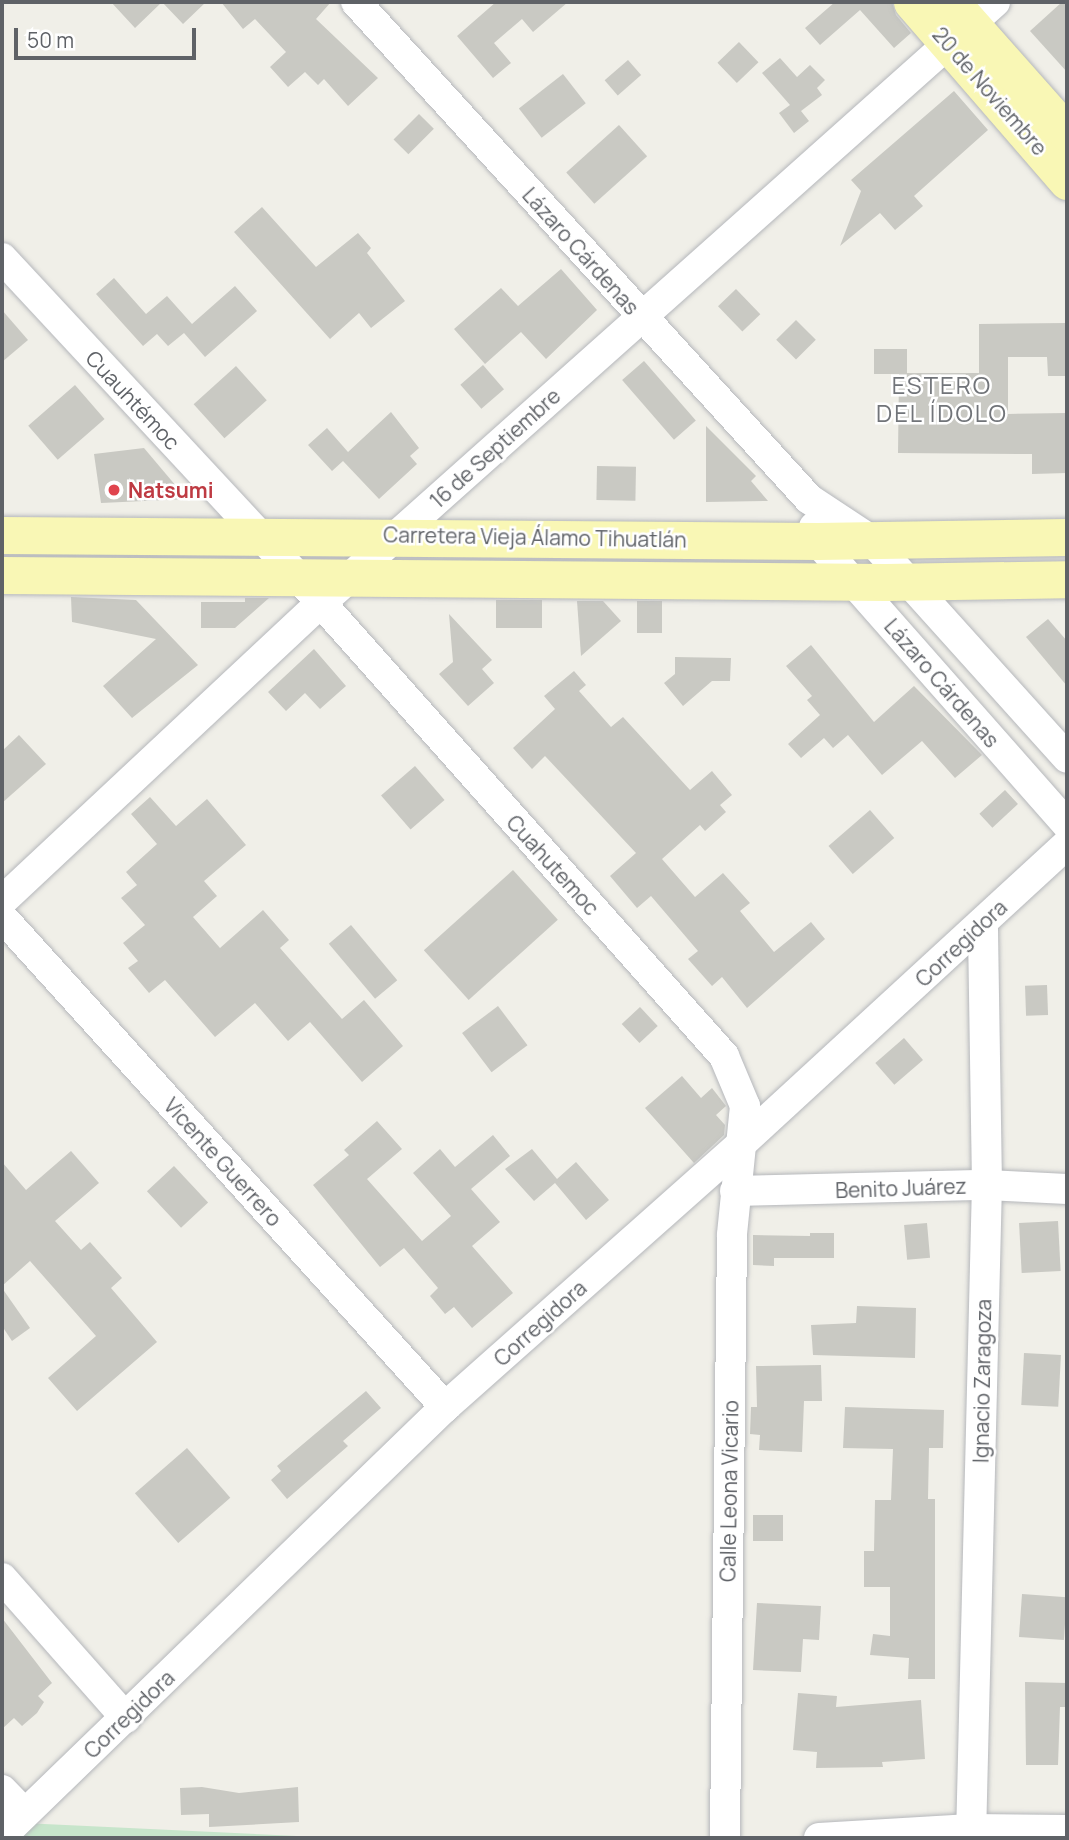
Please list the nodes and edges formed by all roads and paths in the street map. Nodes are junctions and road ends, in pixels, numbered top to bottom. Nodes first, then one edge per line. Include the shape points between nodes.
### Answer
1 (356, 2) edge
2 (912, 2) edge
3 (966, 18) edge
4 (1067, 133) edge
5 (1067, 181) edge
6 (2, 258) edge
7 (641, 318) junction
8 (809, 499) junction
9 (2, 535) edge
10 (397, 535) junction
11 (260, 537) junction
12 (1067, 537) edge
13 (871, 540) junction
14 (817, 541) junction
15 (2, 575) edge
16 (351, 578) junction
17 (1067, 579) edge
18 (853, 582) junction
19 (910, 582) junction
20 (310, 590) junction
21 (1067, 758) edge
22 (1067, 825) edge
23 (1067, 844) edge
24 (2, 901) edge
25 (2, 916) edge
26 (984, 924) junction
27 (740, 1145) junction
28 (986, 1185) junction
29 (1067, 1189) edge
30 (735, 1191) junction
31 (444, 1407) junction
32 (2, 1578) edge
33 (126, 1718) junction
34 (2, 1790) edge
35 (24, 1813) junction
36 (1067, 1830) edge
37 (971, 1833) edge
38 (2, 1836) edge
39 (725, 1838) edge
40 (819, 1838) edge

1 - 7 street, Lázaro Cárdenas
2 - 3 main road, 20 de Noviembre
3 - 4 main road, 20 de Noviembre
3 - 5 main road, 20 de Noviembre
3 - 7 street, 16 de Septiembre
6 - 11 street, Cuauhtémoc
7 - 8 street, Lázaro Cárdenas
7 - 10 street, 16 de Septiembre
8 - 13 street, Lázaro Cárdenas
8 - 14 street
9 - 11 main road, Carretera Vieja Álamo Tihuatlán
10 - 11 main road, Carretera Vieja Álamo Tihuatlán
10 - 14 main road, Carretera Vieja Álamo Tihuatlán
10 - 16 street, 16 de Septiembre
11 - 20 street, Cuauhtémoc
12 - 13 main road, Carretera Vieja Álamo Tihuatlán
13 - 14 main road, Carretera Vieja Álamo Tihuatlán
13 - 19 street, Lázaro Cárdenas
14 - 18 street, Lázaro Cárdenas
15 - 20 main road, Carretera Vieja Álamo Tihuatlán
16 - 18 main road, Carretera Vieja Álamo Tihuatlán
16 - 20 main road, Carretera Vieja Álamo Tihuatlán
17 - 19 main road, Carretera Vieja Álamo Tihuatlán
18 - 19 main road, Carretera Vieja Álamo Tihuatlán
18 - 22 street, Lázaro Cárdenas
19 - 21 street, Lázaro Cárdenas
20 - 24 street
20 - 27 street, Cuahutemoc via 724,1056 745,1106
23 - 26 street, Corregidora
25 - 31 street, Vicente Guerrero
26 - 27 street, Corregidora
26 - 28 street, Ignacio Zaragoza
27 - 30 street, Calle Leona Vicario
27 - 31 street, Corregidora
28 - 29 street, Benito Juárez
28 - 30 street, Benito Juárez
28 - 37 street, Ignacio Zaragoza
30 - 39 street, Calle Leona Vicario
31 - 33 street, Corregidora
32 - 33 street
33 - 35 street, Corregidora
34 - 35 street
35 - 38 street, Corregidora
36 - 37 street
37 - 40 street

